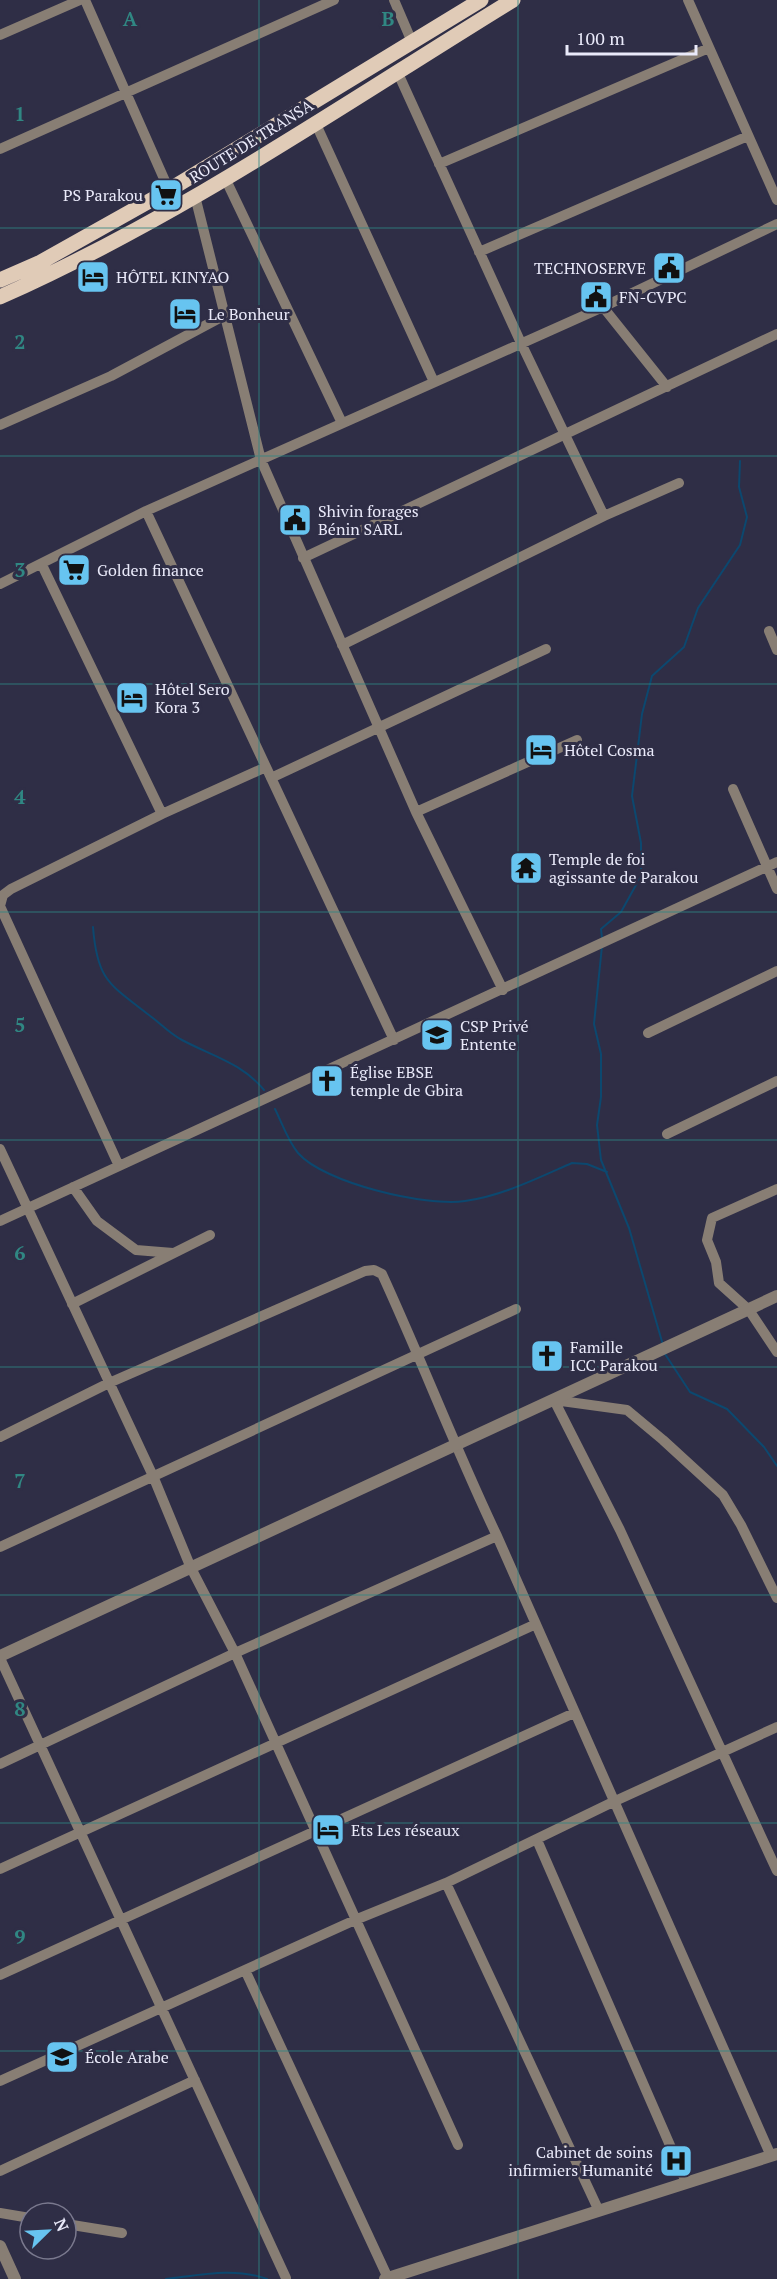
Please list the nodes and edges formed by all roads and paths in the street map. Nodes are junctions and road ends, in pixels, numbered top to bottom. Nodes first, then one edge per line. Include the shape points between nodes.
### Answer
1 (80, 0) edge
2 (86, 0) edge
3 (334, 0) edge
4 (394, 0) edge
5 (481, 0) edge
6 (513, 0) edge
7 (688, 0) edge
8 (0, 35) edge
9 (412, 42) junction
10 (709, 48) junction
11 (397, 71) junction
12 (125, 92) junction
13 (315, 122) junction
14 (748, 136) junction
15 (0, 149) edge
16 (439, 164) junction
17 (225, 178) junction
18 (169, 190) junction
19 (195, 196) junction
20 (777, 200) edge
21 (777, 224) edge
22 (479, 252) junction
23 (0, 280) edge
24 (0, 297) edge
25 (603, 307) junction
26 (225, 315) junction
27 (777, 334) edge
28 (521, 343) junction
29 (434, 382) junction
30 (667, 387) junction
31 (342, 423) junction
32 (0, 425) edge
33 (565, 436) junction
34 (261, 460) junction
35 (678, 483) dead end
36 (146, 511) junction
37 (604, 516) junction
38 (303, 558) junction
39 (42, 565) junction
40 (0, 584) edge
41 (769, 631) dead end
42 (342, 645) junction
43 (546, 649) dead end
44 (777, 650) edge
45 (378, 726) junction
46 (577, 740) dead end
47 (269, 773) junction
48 (732, 789) dead end
49 (416, 812) junction
50 (162, 814) junction
51 (772, 864) edge
52 (777, 889) edge
53 (777, 971) edge
54 (503, 990) junction
55 (648, 1033) dead end
56 (394, 1040) junction
57 (777, 1081) edge
58 (667, 1134) dead end
59 (0, 1149) edge
60 (119, 1166) junction
61 (73, 1188) junction
62 (777, 1189) edge
63 (28, 1208) junction
64 (0, 1221) edge
65 (210, 1235) dead end
66 (173, 1253) junction
67 (777, 1296) edge
68 (72, 1304) junction
69 (516, 1309) dead end
70 (749, 1310) junction
71 (777, 1352) edge
72 (418, 1354) junction
73 (109, 1383) junction
74 (554, 1400) junction
75 (0, 1437) edge
76 (454, 1447) junction
77 (153, 1476) junction
78 (497, 1536) junction
79 (0, 1547) edge
80 (191, 1568) junction
81 (777, 1598) edge
82 (536, 1624) junction
83 (236, 1653) junction
84 (0, 1657) edge
85 (574, 1713) junction
86 (777, 1727) edge
87 (275, 1743) junction
88 (40, 1746) junction
89 (723, 1752) junction
90 (0, 1764) edge
91 (613, 1802) junction
92 (315, 1832) junction
93 (81, 1833) junction
94 (537, 1840) junction
95 (0, 1869) edge
96 (777, 1870) edge
97 (446, 1883) junction
98 (355, 1920) junction
99 (121, 1921) junction
100 (245, 1970) junction
101 (0, 1975) edge
102 (161, 2007) junction
103 (195, 2080) junction
104 (0, 2081) edge
105 (458, 2145) dead end
106 (774, 2155) edge
107 (0, 2171) edge
108 (686, 2182) junction
109 (599, 2211) junction
110 (0, 2214) edge
111 (18, 2216) edge
112 (78, 2226) edge
113 (122, 2233) dead end
114 (0, 2246) edge
115 (286, 2278) edge
116 (386, 2278) edge
117 (15, 2279) edge

1 - 8 street
2 - 12 street
3 - 12 street
4 - 9 street
5 - 9 main road, ROUTE DE TRANSA
6 - 11 main road, ROUTE DE TRANSA
7 - 10 street
9 - 18 main road, ROUTE DE TRANSA
10 - 14 street
10 - 16 street
11 - 13 main road, ROUTE DE TRANSA
11 - 16 street
12 - 15 street
12 - 18 street
13 - 17 main road, ROUTE DE TRANSA
13 - 29 street
14 - 20 street
14 - 22 street
16 - 22 street
17 - 19 main road, ROUTE DE TRANSA
17 - 31 street
18 - 23 main road, ROUTE DE TRANSA via 39,263
19 - 24 main road, ROUTE DE TRANSA via 63,269
19 - 26 street
21 - 25 street
22 - 28 street
25 - 28 street
25 - 30 street
26 - 32 street via 111,376
26 - 34 street
27 - 30 street
28 - 29 street
28 - 33 street
29 - 31 street
30 - 33 street
31 - 34 street
33 - 37 street
33 - 38 street
34 - 36 street
34 - 38 street
35 - 37 street
36 - 39 street
36 - 47 street
37 - 42 street
38 - 42 street
39 - 40 street
39 - 50 street
41 - 44 street
42 - 45 street
43 - 45 street
45 - 47 street
45 - 49 street
46 - 49 street
47 - 50 street
47 - 56 street
48 - 51 street
49 - 54 street
50 - 60 street via 10,889 0,906
51 - 52 street
51 - 54 street
53 - 55 street
54 - 56 street
56 - 60 street
57 - 58 street
59 - 63 street
60 - 61 street
61 - 63 street
61 - 66 street via 97,1221 136,1250
62 - 70 street via 712,1218 707,1240 719,1283
63 - 64 street
63 - 68 street
65 - 66 street
66 - 68 street
67 - 70 street
68 - 73 street
69 - 72 street
70 - 71 street
70 - 74 street
72 - 73 street via 382,1274 374,1270
72 - 76 street
72 - 77 street
73 - 75 street
73 - 77 street
74 - 76 street
74 - 81 street via 627,1410 692,1466 723,1495
74 - 89 street via 620,1530
76 - 78 street
76 - 80 street
77 - 79 street
77 - 80 street
78 - 82 street
78 - 83 street
80 - 83 street
80 - 84 street
82 - 85 street
82 - 87 street
83 - 87 street
83 - 88 street
84 - 88 street
85 - 91 street
85 - 92 street
86 - 89 street
87 - 92 street
87 - 93 street
88 - 90 street
88 - 93 street
89 - 91 street
89 - 96 street
91 - 94 street
91 - 106 street
92 - 98 street
92 - 99 street
93 - 95 street
93 - 99 street
94 - 97 street
94 - 108 street
97 - 98 street
97 - 109 street
98 - 100 street
98 - 105 street
99 - 101 street
99 - 102 street
100 - 102 street
100 - 116 street
102 - 103 street
102 - 104 street
103 - 107 street
103 - 115 street
106 - 108 street
108 - 109 street
109 - 116 street
110 - 111 street
112 - 113 street
114 - 117 street

